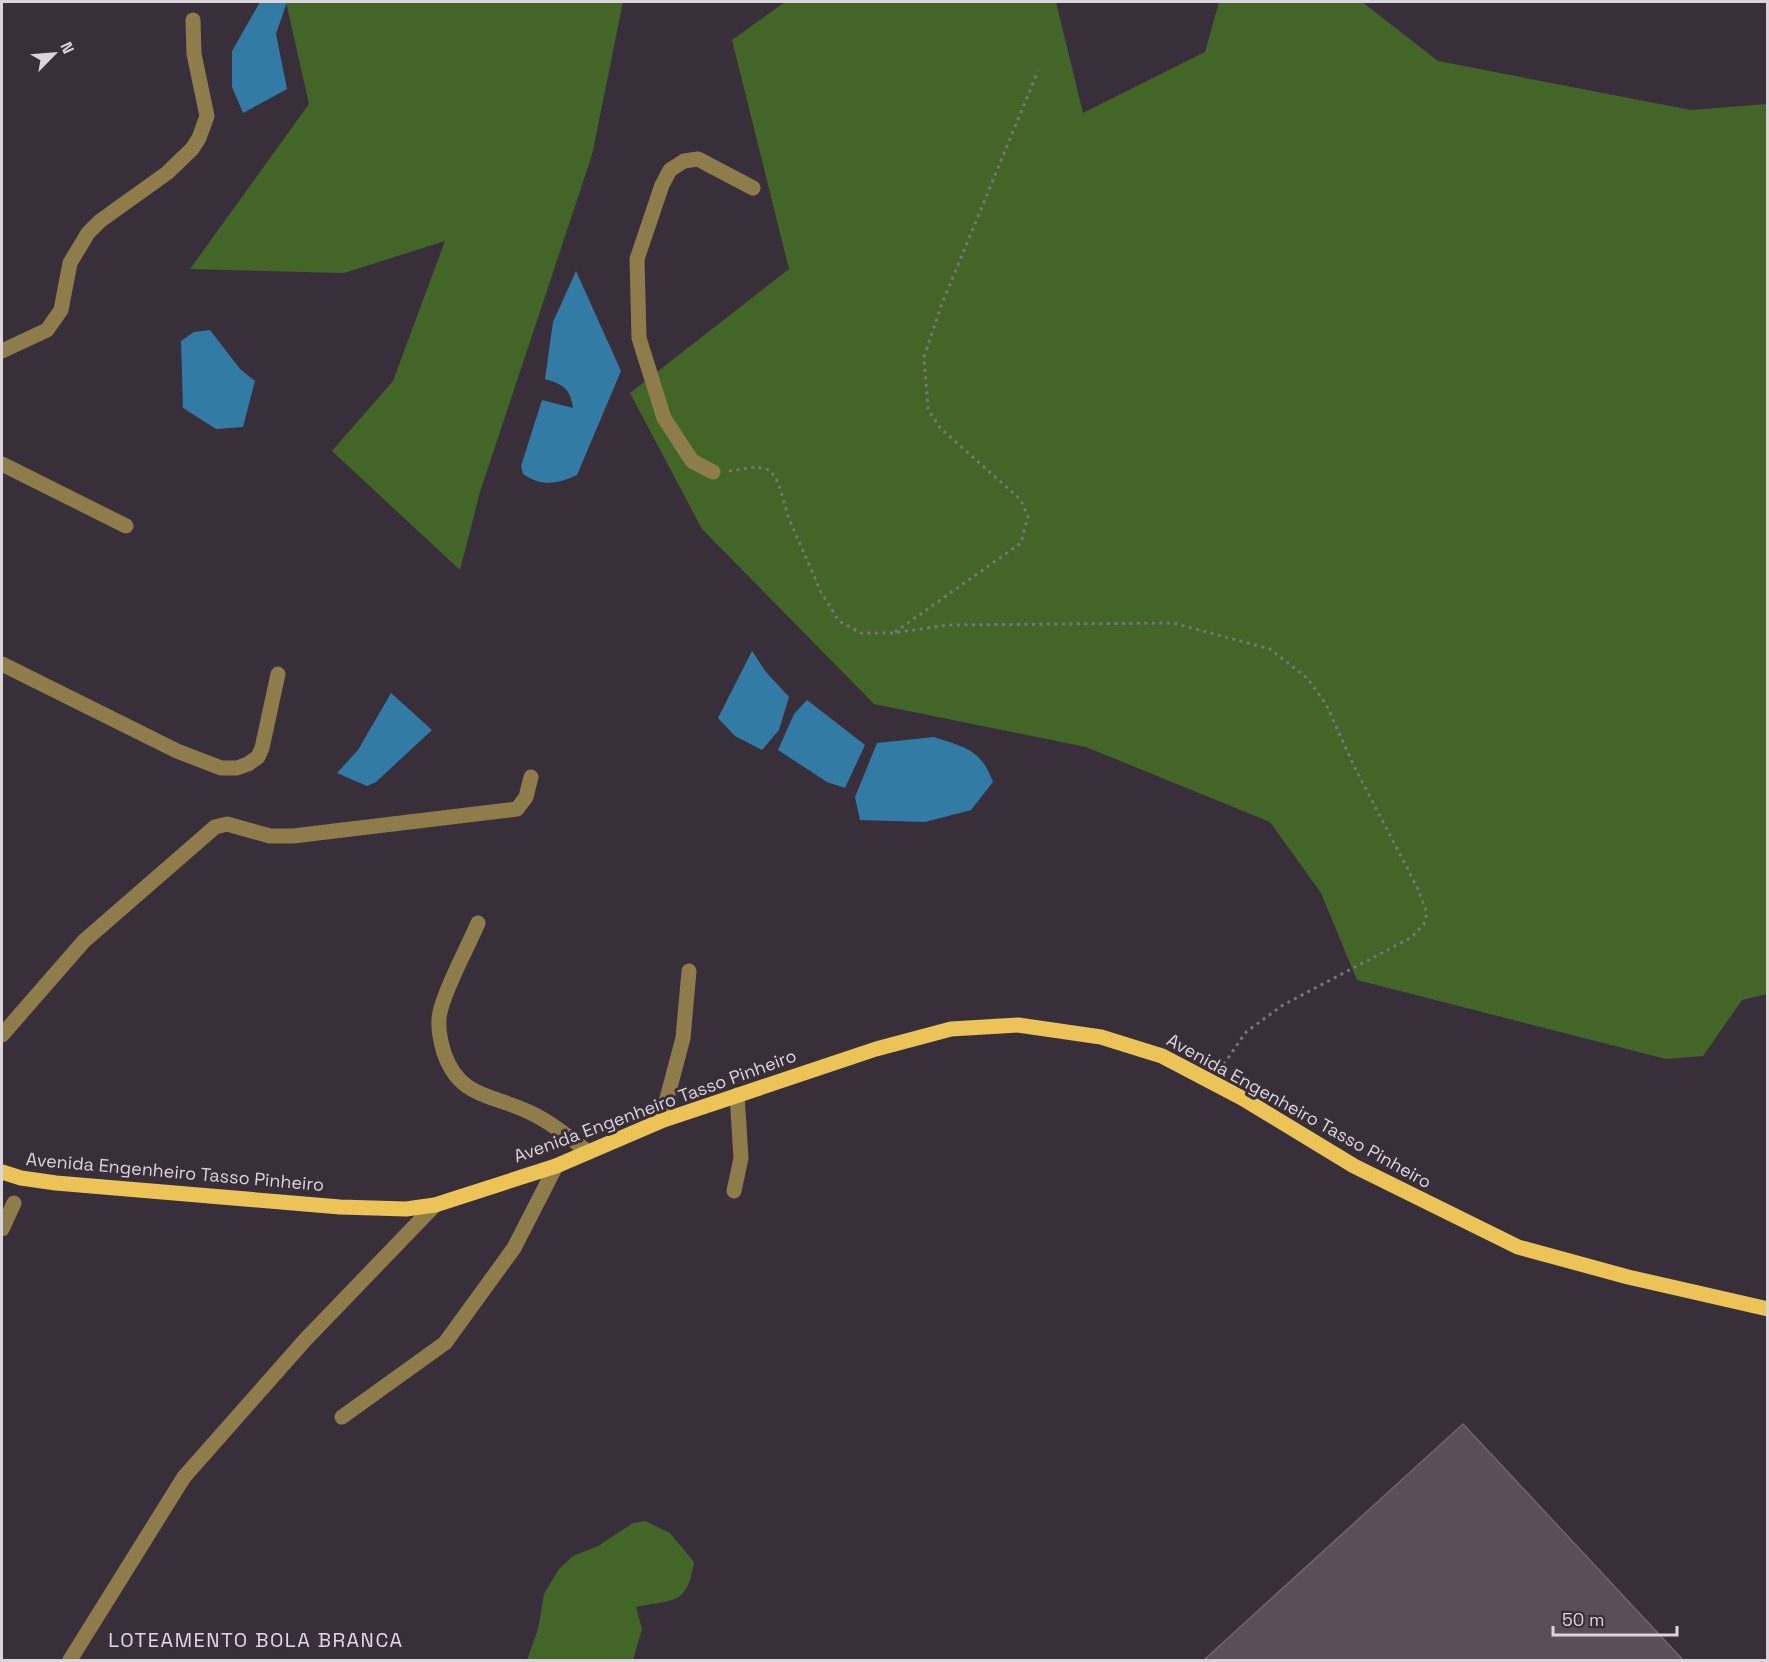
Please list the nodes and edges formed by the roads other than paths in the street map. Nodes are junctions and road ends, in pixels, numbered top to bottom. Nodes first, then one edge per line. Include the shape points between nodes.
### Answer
1 (193, 20) dead end
2 (753, 188) dead end
3 (2, 351) edge
4 (2, 464) edge
5 (713, 472) road end
6 (126, 526) dead end
7 (2, 664) edge
8 (278, 674) dead end
9 (531, 777) dead end
10 (478, 923) dead end
11 (689, 971) dead end
12 (2, 1035) edge
13 (737, 1095) junction
14 (661, 1121) junction
15 (588, 1152) junction
16 (556, 1166) junction
17 (2, 1172) edge
18 (734, 1191) dead end
19 (14, 1203) dead end
20 (435, 1205) junction
21 (2, 1229) edge
22 (1767, 1309) edge
23 (342, 1417) dead end
24 (69, 1660) edge

1 - 3 street via 194,54 207,116 199,138 167,173 88,232 70,263 65,298 55,321 33,338
2 - 5 street via 698,159 684,161 670,170 662,185 637,259 639,338 664,418 692,461
4 - 6 street
7 - 8 street via 221,768 237,768 258,757
9 - 12 street via 526,797 517,808 293,836 270,836 227,824 215,827 84,941
10 - 15 street via 440,1012 440,1036 451,1073 486,1096 530,1112
11 - 14 street via 683,1038
13 - 14 main road, Avenida Engenheiro Tasso Pinheiro
13 - 18 street via 741,1158
13 - 22 main road, Avenida Engenheiro Tasso Pinheiro via 951,1029 1018,1025 1101,1037 1162,1056 1354,1166 1518,1247
14 - 15 main road, Avenida Engenheiro Tasso Pinheiro
15 - 16 main road, Avenida Engenheiro Tasso Pinheiro
16 - 20 main road, Avenida Engenheiro Tasso Pinheiro
16 - 23 street via 514,1248 445,1343
17 - 20 main road, Avenida Engenheiro Tasso Pinheiro via 56,1183 340,1207 406,1209
19 - 21 street
20 - 24 street via 305,1340 184,1477

